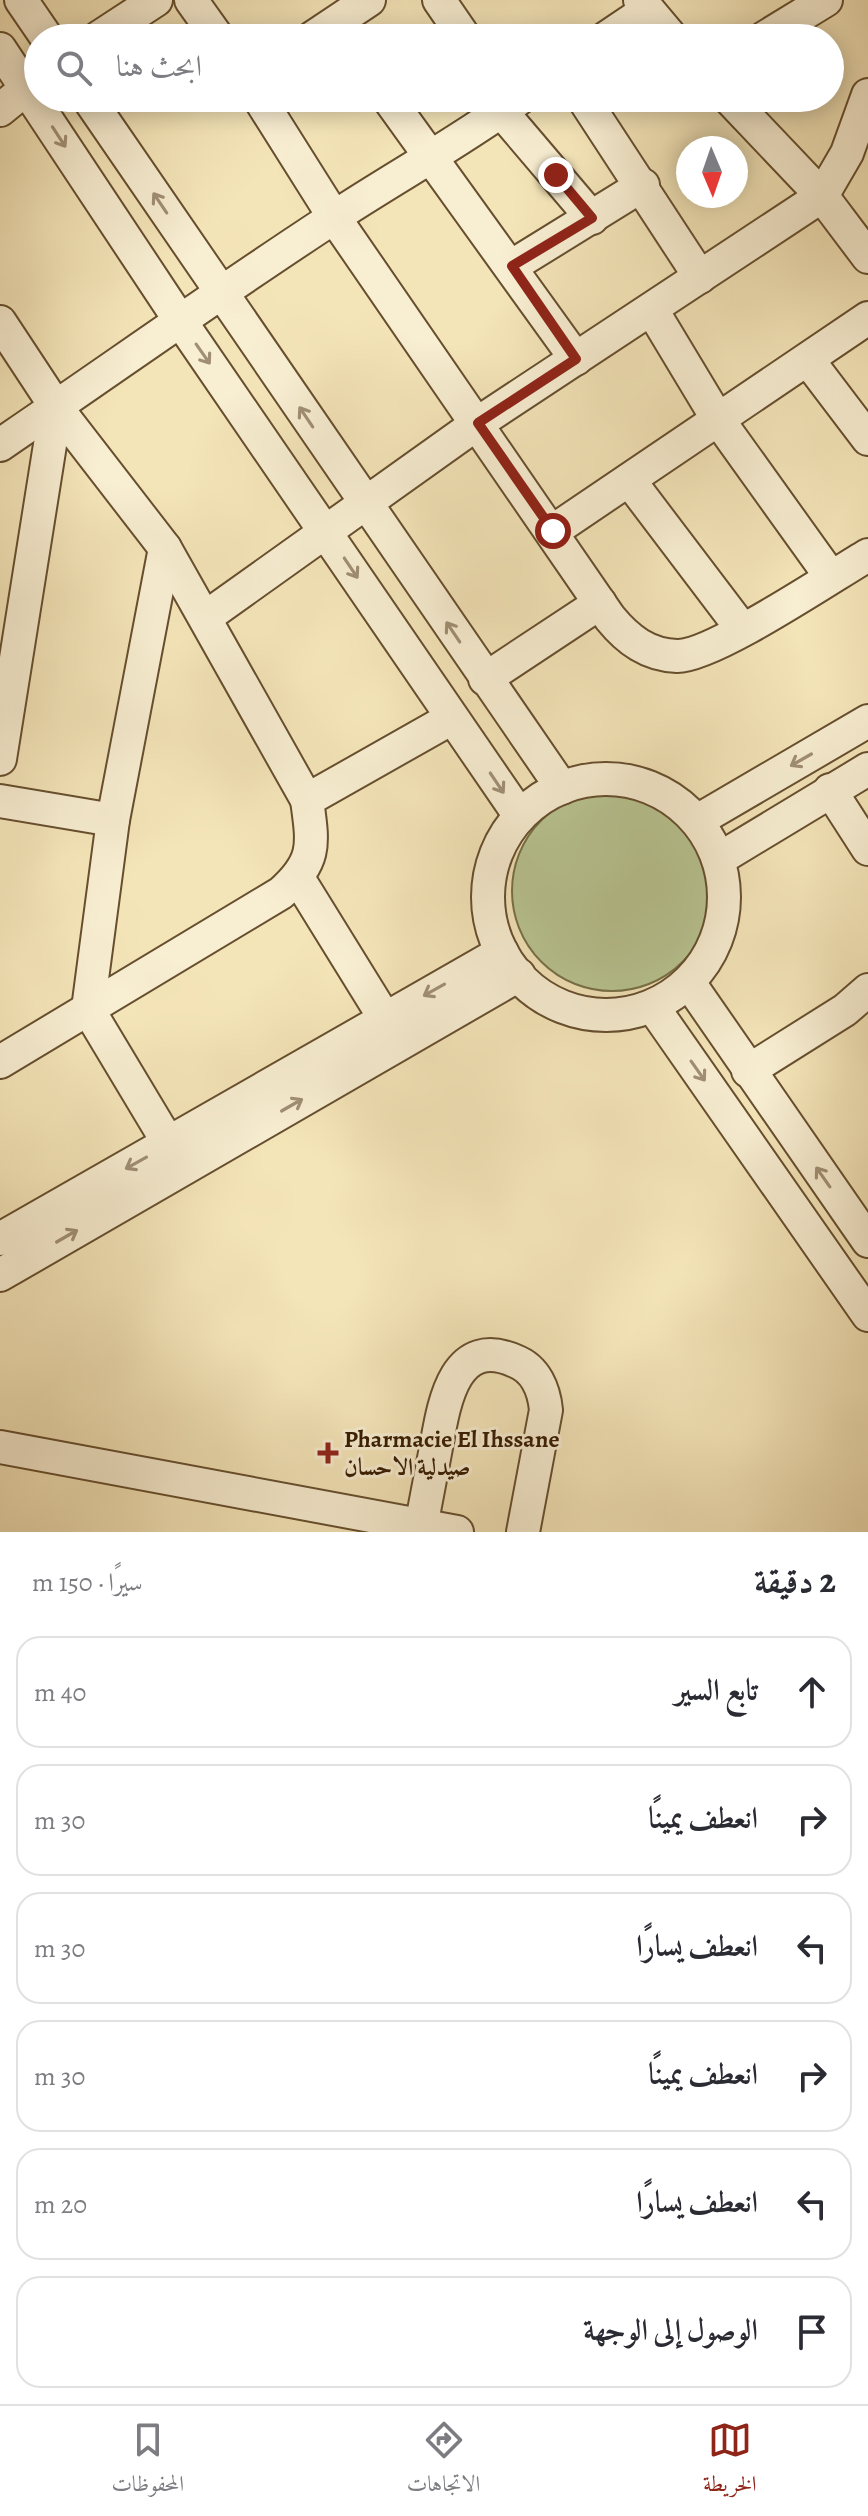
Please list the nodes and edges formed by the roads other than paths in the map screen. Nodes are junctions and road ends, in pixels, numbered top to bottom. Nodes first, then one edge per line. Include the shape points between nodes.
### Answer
1 (21, 0) edge
2 (156, 0) edge
3 (191, 0) edge
4 (369, 0) edge
5 (439, 0) edge
6 (826, 0) edge
7 (643, 5) edge
8 (37, 24) edge
9 (119, 24) edge
10 (208, 24) edge
11 (341, 24) edge
12 (455, 24) edge
13 (622, 24) edge
14 (660, 24) edge
15 (787, 24) edge
16 (0, 49) edge
17 (24, 75) edge
18 (24, 90) edge
19 (868, 95) edge
20 (0, 110) edge
21 (50, 112) edge
22 (98, 112) edge
23 (268, 112) edge
24 (399, 112) edge
25 (496, 112) edge
26 (516, 112) edge
27 (593, 112) edge
28 (742, 112) edge
29 (431, 155) junction
30 (643, 185) junction
31 (822, 196) junction
32 (334, 217) junction
33 (592, 218) junction
34 (868, 257) edge
35 (512, 266) junction
36 (700, 277) junction
37 (222, 294) junction
38 (652, 310) junction
39 (868, 318) edge
40 (179, 319) junction
41 (0, 322) edge
42 (576, 359) junction
43 (808, 360) junction
44 (56, 407) junction
45 (717, 418) junction
46 (478, 423) junction
47 (868, 439) edge
48 (0, 445) edge
49 (629, 480) junction
50 (364, 502) junction
51 (325, 531) junction
52 (553, 531) junction
53 (165, 548) junction
54 (868, 555) edge
55 (831, 577) junction
56 (600, 603) junction
57 (206, 617) junction
58 (742, 629) junction
59 (485, 679) junction
60 (452, 718) junction
61 (868, 721) edge
62 (0, 759) edge
63 (868, 769) edge
64 (562, 788) junction
65 (830, 790) junction
66 (307, 800) junction
67 (0, 801) edge
68 (520, 816) junction
69 (113, 820) junction
70 (697, 821) junction
71 (868, 849) edge
72 (719, 859) junction
73 (298, 878) junction
74 (510, 964) junction
75 (690, 984) junction
76 (866, 997) edge
77 (653, 1007) junction
78 (88, 1009) junction
79 (384, 1017) junction
80 (0, 1062) edge
81 (748, 1071) junction
82 (169, 1144) junction
83 (0, 1239) edge
84 (868, 1241) edge
85 (0, 1275) edge
86 (868, 1315) edge
87 (0, 1447) edge
88 (421, 1528) edge
89 (457, 1532) edge
90 (523, 1532) edge

1 - 8 street
2 - 9 street
3 - 10 street
4 - 11 street
5 - 12 street
6 - 15 street
7 - 13 street
7 - 14 street
16 - 17 street
18 - 20 street
19 - 31 street via 847,153
21 -> 40 street
37 -> 22 street
23 - 32 street
24 - 29 street
25 - 29 street
26 - 33 street
27 - 30 street
28 - 31 street
29 - 32 street
29 - 35 street
30 - 33 street
30 - 36 street
31 - 34 street
31 - 36 street
32 - 37 street
32 - 46 street
33 - 35 street
35 - 42 street
36 - 38 street
37 - 40 street
50 -> 37 street
38 - 42 street
38 - 45 street
39 - 43 street
40 - 44 street
40 -> 51 street
41 - 44 street
42 - 46 street
43 - 45 street
43 - 47 street
44 - 48 street
44 - 53 street
44 - 62 street
45 - 49 street
45 - 55 street
46 - 50 street
46 - 52 street
49 - 52 street
49 - 58 street
50 - 51 street
59 -> 50 street
51 - 57 street
51 -> 60 street
52 - 56 street
53 - 57 street
53 - 69 street
54 - 55 street
55 - 58 street
56 - 58 street via 636,644 666,655 696,654
56 - 59 street
57 - 66 street
59 - 64 street
60 - 66 street
60 -> 68 street
61 -> 70 street
63 - 65 street
64 - 68 street
64 - 70 street via 591,780 635,783 676,801
65 - 71 street
65 - 72 street
66 - 73 street via 312,847
67 - 69 street
68 - 74 street via 500,846 490,876 488,908
69 - 78 street
70 - 72 street
72 - 75 street via 725,901 716,942
73 - 78 street
73 - 79 street
74 - 77 street via 561,1006 603,1015
74 -> 79 street
85 -> 74 street
75 - 77 street
75 - 81 street
76 - 81 street
77 -> 86 street
78 - 80 street
78 - 82 street
79 - 82 street
84 -> 81 street
82 -> 83 street
87 - 88 street
88 - 89 street
88 - 90 street via 447,1391 465,1365 491,1356 517,1361 544,1393 546,1410

